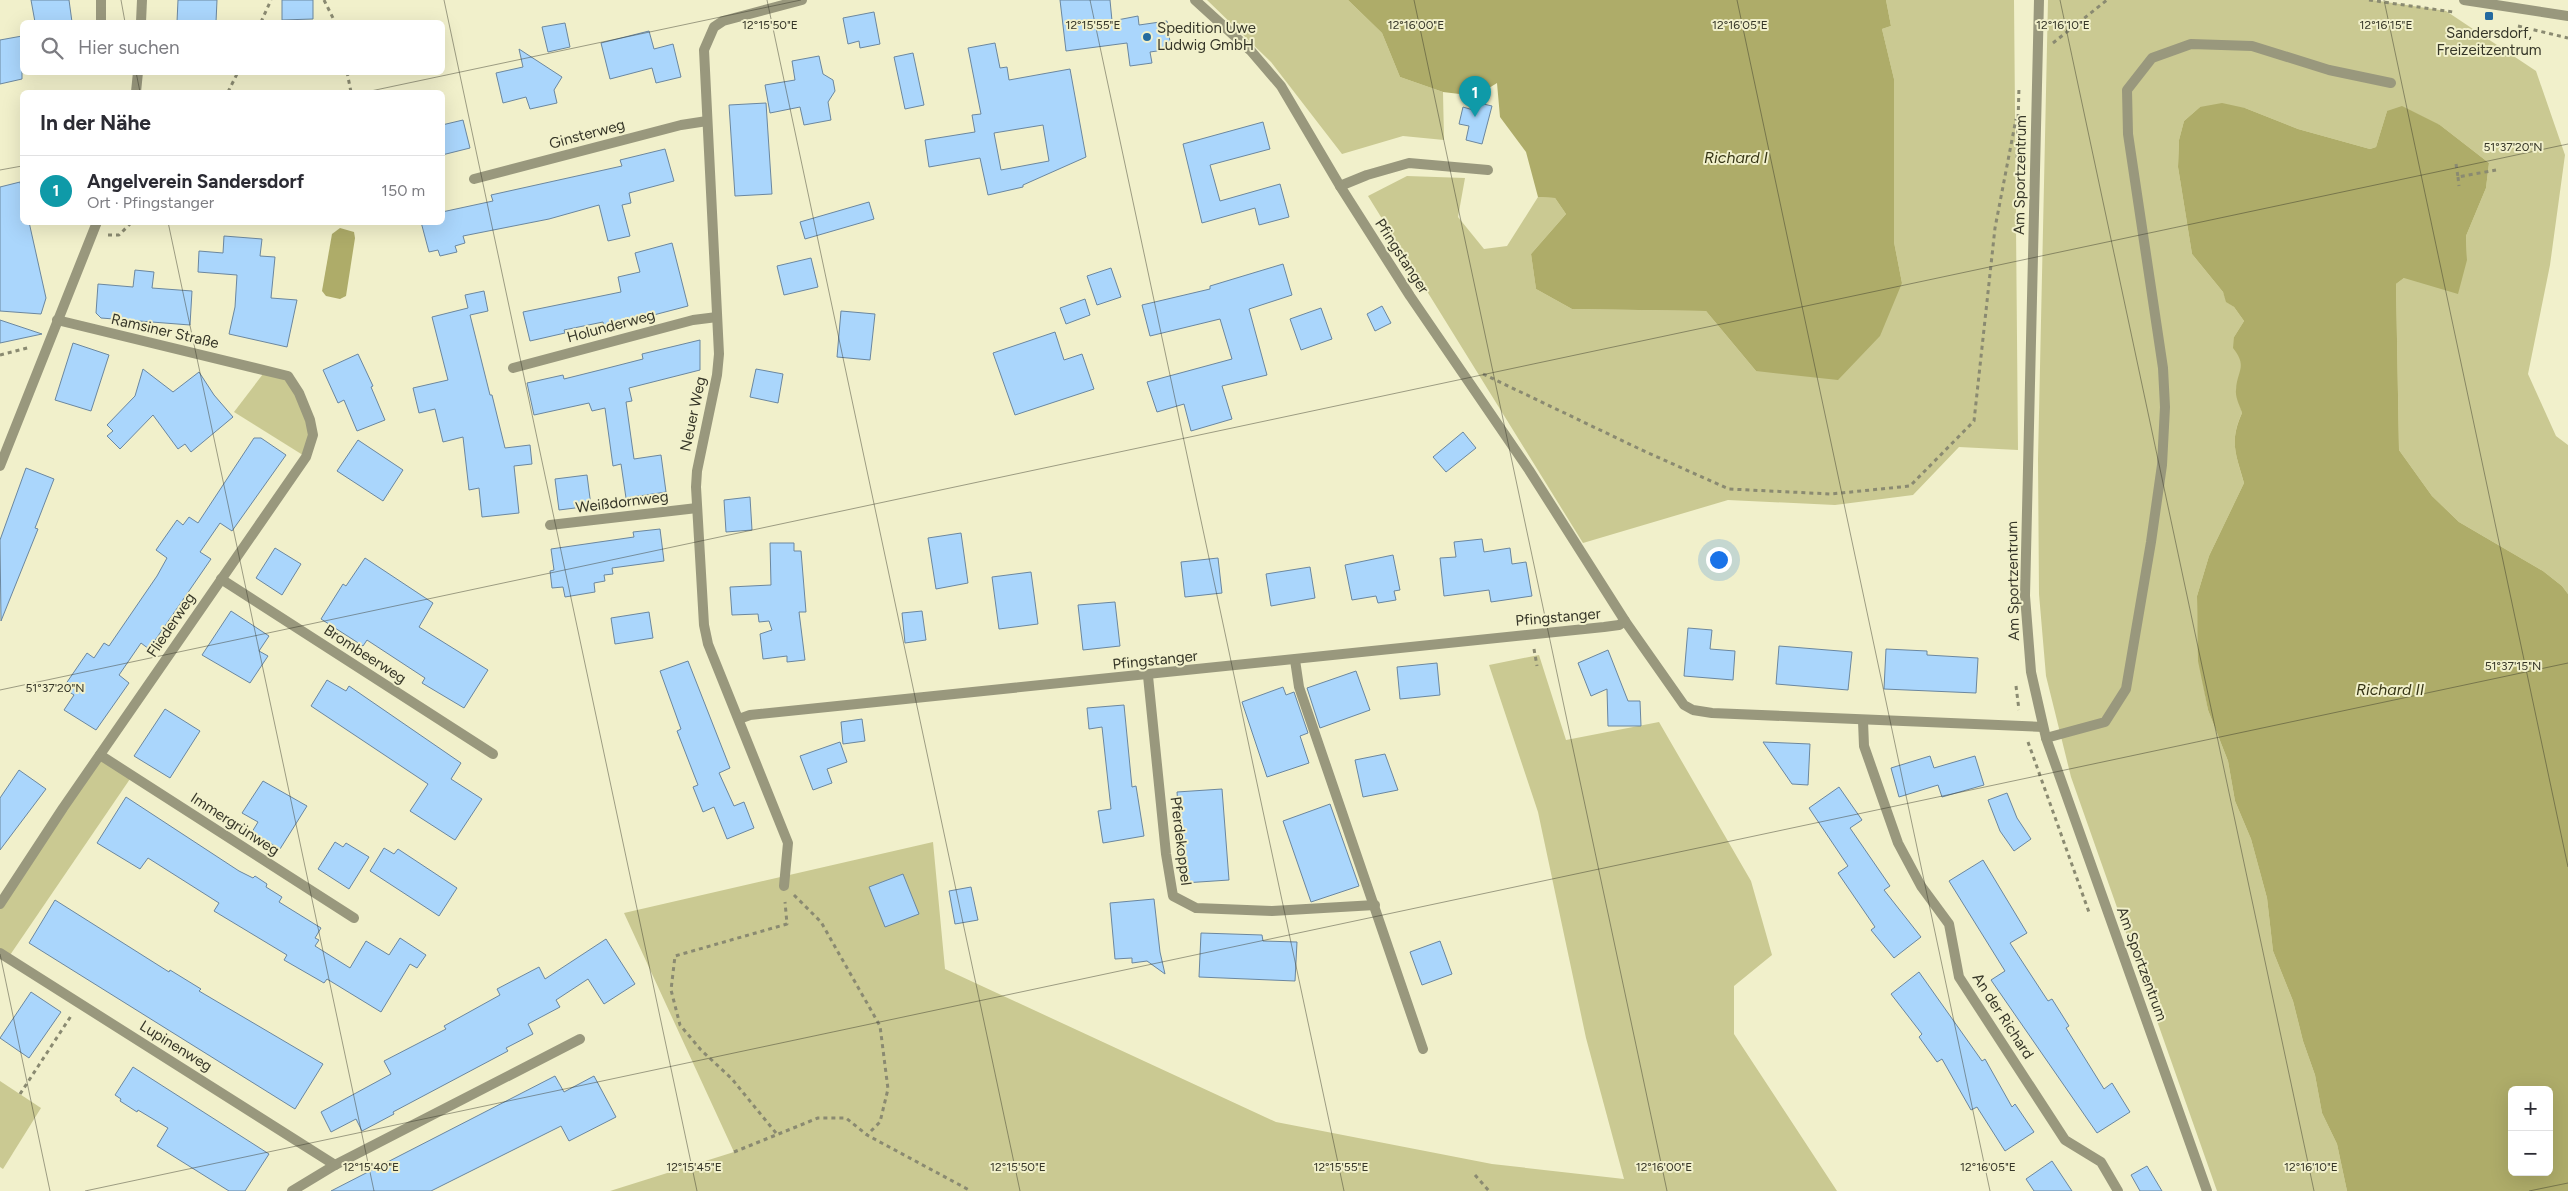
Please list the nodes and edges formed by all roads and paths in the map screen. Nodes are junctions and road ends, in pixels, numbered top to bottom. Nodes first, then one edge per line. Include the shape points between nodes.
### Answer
1 (101, 0) edge
2 (142, 0) edge
3 (271, 0) edge
4 (324, 0) edge
5 (802, 0) edge
6 (1195, 0) edge
7 (2039, 0) edge
8 (2107, 0) edge
9 (2464, 0) edge
10 (2568, 16) edge
11 (101, 20) edge
12 (141, 20) edge
13 (263, 20) edge
14 (334, 20) edge
15 (2038, 54) junction
16 (138, 75) edge
17 (236, 75) edge
18 (348, 75) edge
19 (2024, 82) dead end
20 (2391, 83) dead end
21 (136, 90) edge
22 (229, 90) edge
23 (351, 90) edge
24 (707, 121) junction
25 (2456, 164) dead end
26 (1488, 170) dead end
27 (2496, 170) dead end
28 (2458, 177) junction
29 (474, 179) dead end
30 (1340, 186) junction
31 (2459, 186) dead end
32 (96, 225) edge
33 (129, 225) edge
34 (92, 234) junction
35 (718, 317) junction
36 (57, 320) junction
37 (46, 346) junction
38 (0, 355) edge
39 (513, 368) dead end
40 (266, 370) joint
41 (1480, 372) dead end
42 (0, 466) edge
43 (697, 508) junction
44 (550, 525) dead end
45 (221, 579) junction
46 (1625, 621) junction
47 (1295, 660) junction
48 (1148, 676) junction
49 (739, 719) junction
50 (1863, 720) junction
51 (2042, 727) junction
52 (2046, 738) junction
53 (100, 754) junction
54 (494, 754) dead end
55 (784, 886) junction
56 (0, 904) edge
57 (1375, 905) junction
58 (354, 918) dead end
59 (0, 953) edge
60 (79, 1002) junction
61 (580, 1039) dead end
62 (1423, 1048) dead end
63 (20, 1094) dead end
64 (776, 1133) junction
65 (867, 1135) junction
66 (734, 1152) dead end
67 (335, 1165) junction
68 (1475, 1175) dead end
69 (292, 1191) edge
70 (971, 1191) edge
71 (1489, 1191) edge
72 (2118, 1191) edge
73 (2208, 1191) edge

1 - 11 street
2 - 12 street
3 - 13 path
4 - 14 path
5 - 24 street, Neuer Weg via 735,17 714,27 704,50
6 - 30 street, Pfingstanger via 1251,51 1281,86
7 - 15 street, Am Sportzentrum
8 - 15 path
9 - 10 street
15 - 51 street, Am Sportzentrum via 2025,596 2031,672
16 - 21 street
17 - 22 path
18 - 23 path
19 - 41 path via 1995,228 1974,421 1910,486 1831,494 1729,489
20 - 52 street via 2329,70 2252,46 2191,44 2152,58 2127,90 2128,134 2164,368 2162,465 2126,689 2105,722
24 - 29 street, Ginsterweg
24 - 35 street, Neuer Weg
25 - 28 path
26 - 30 street via 1409,163
27 - 28 path
28 - 31 path
30 - 46 street, Pfingstanger
32 - 34 street
33 - 34 path via 119,235
34 - 36 street
35 - 39 street, Holunderweg via 692,320
35 - 43 street, Neuer Weg via 717,375 697,471
36 - 37 street
36 - 40 street, Ramsiner Straße
37 - 38 path
37 - 42 street
40 - 45 street, Fliederweg via 288,376 310,420 313,438 306,456
43 - 44 street, Weißdornweg
43 - 49 street, Neuer Weg via 705,635
45 - 53 street, Fliederweg
45 - 54 street, Brombeerweg
46 - 47 street, Pfingstanger via 1619,626 1604,628
46 - 50 street via 1677,696 1694,710
47 - 48 street, Pfingstanger
47 - 57 street via 1299,688
48 - 49 street, Pfingstanger via 750,715
48 - 57 street, Pferdekoppel via 1173,896 1196,908 1272,911
49 - 55 street, Neuer Weg via 788,843
50 - 51 street
50 - 72 street, An der Richard via 1864,746 1898,843 1921,886 1949,924 1960,977 2066,1140 2101,1162
51 - 52 street, Am Sportzentrum
52 - 73 street, Am Sportzentrum
53 - 56 street, Fliederweg
53 - 58 street, Immergrünweg
55 - 64 path via 787,924 676,956 671,990 680,1025 732,1079
55 - 65 path via 821,922 880,1026 888,1089 880,1122
57 - 62 street
59 - 60 street, Lupinenweg
60 - 63 path
60 - 67 street, Lupinenweg
61 - 67 street
64 - 65 path via 818,1118 846,1118
64 - 66 path
65 - 70 path
67 - 69 street
68 - 71 path

